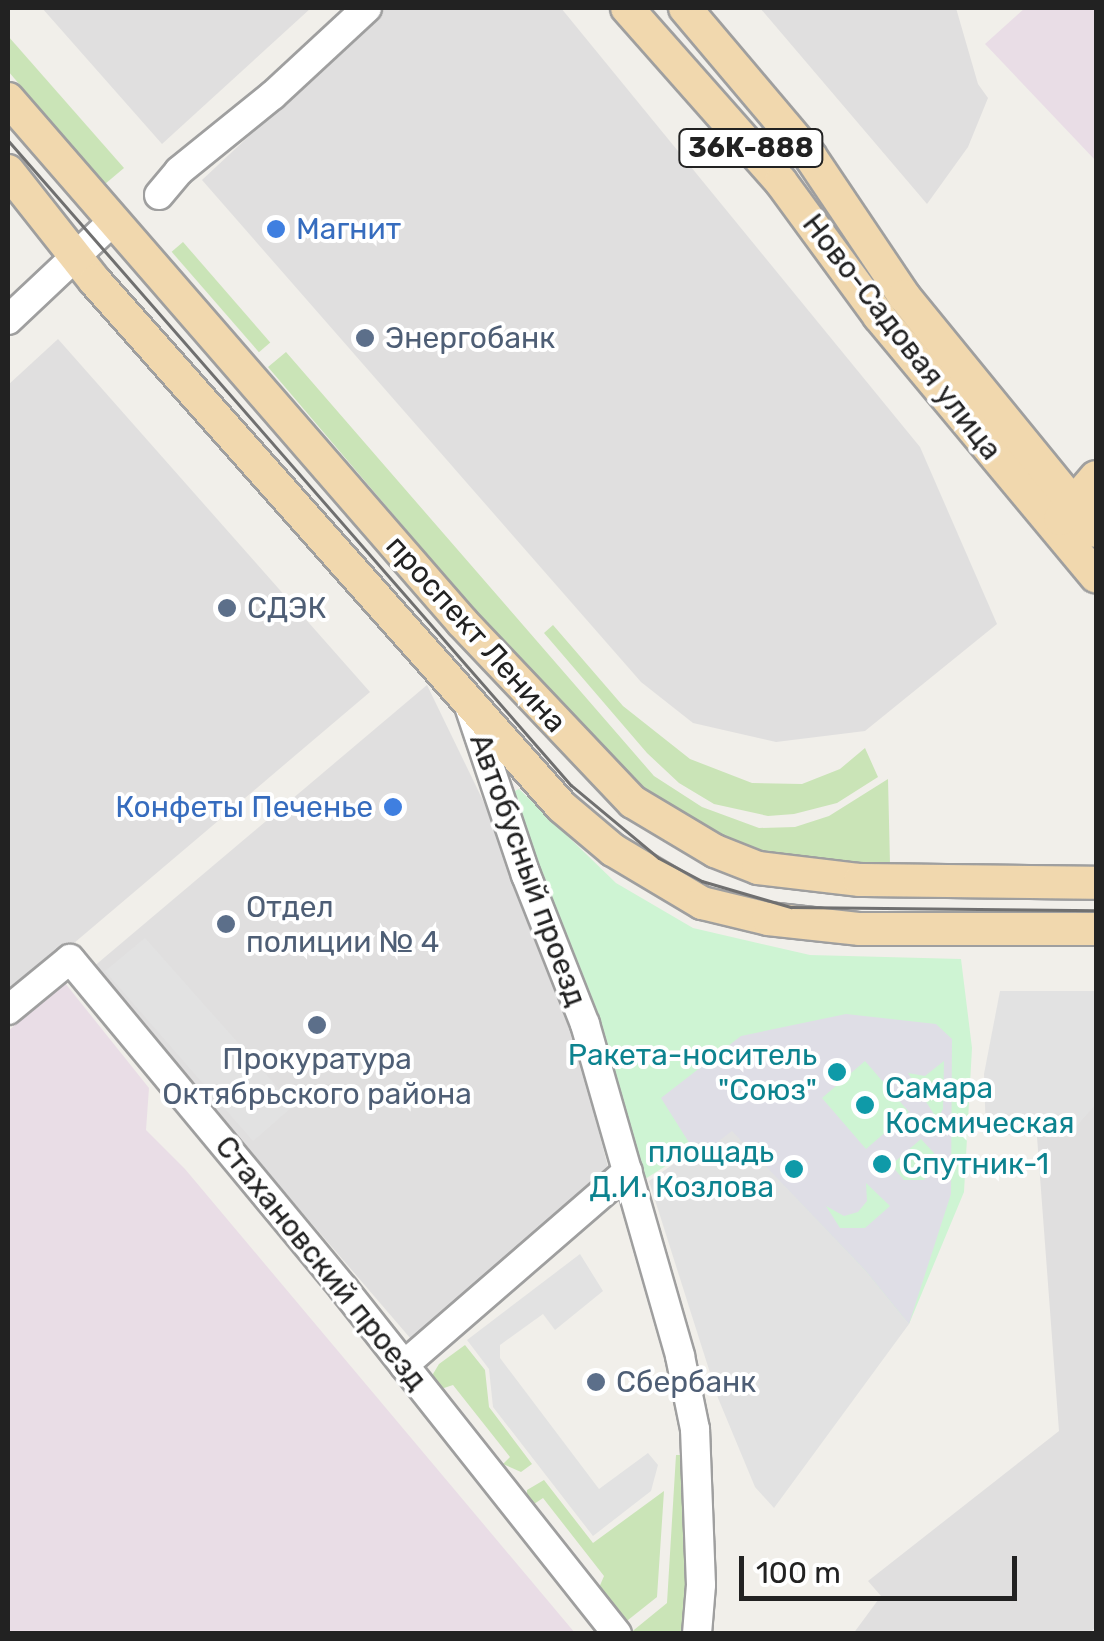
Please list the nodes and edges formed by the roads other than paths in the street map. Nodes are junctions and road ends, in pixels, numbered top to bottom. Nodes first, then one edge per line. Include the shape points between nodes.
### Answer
1 (367, 8) edge
2 (627, 8) edge
3 (685, 8) edge
4 (8, 99) edge
5 (8, 172) edge
6 (159, 195) dead end
7 (114, 220) junction
8 (856, 220) junction
9 (824, 239) junction
10 (76, 252) junction
11 (8, 320) edge
12 (1096, 477) edge
13 (1064, 515) junction
14 (1096, 530) edge
15 (1096, 576) edge
16 (464, 692) junction
17 (1096, 883) edge
18 (1096, 928) edge
19 (8, 1010) edge
20 (628, 1171) junction
21 (404, 1365) junction
22 (617, 1634) edge
23 (697, 1634) edge

1 - 6 street
2 - 9 main road, Ново-Садовая улица / 36К-888
3 - 8 main road, Ново-Садовая улица / 36К-888
4 - 7 main road, проспект Ленина
5 - 10 main road, проспект Ленина
7 - 10 street
7 - 17 main road, проспект Ленина via 462,622 632,802 758,868 860,880
8 - 9 main road
8 - 13 main road, Ново-Садовая улица / 36К-888
9 - 13 main road, Ново-Садовая улица / 36К-888 via 866,297
10 - 11 street
10 - 16 main road, проспект Ленина via 95,282
12 - 13 main road
13 - 14 main road, Ново-Садовая улица / 36К-888
13 - 15 main road, Ново-Садовая улица
16 - 18 main road, проспект Ленина via 562,806 613,850 702,903 845,928
16 - 20 street, Автобусный проезд via 585,1024
19 - 21 street, Стахановский проезд via 70,959
20 - 21 street
20 - 23 street, Автобусный проезд via 695,1429
21 - 22 street, Стахановский проезд

